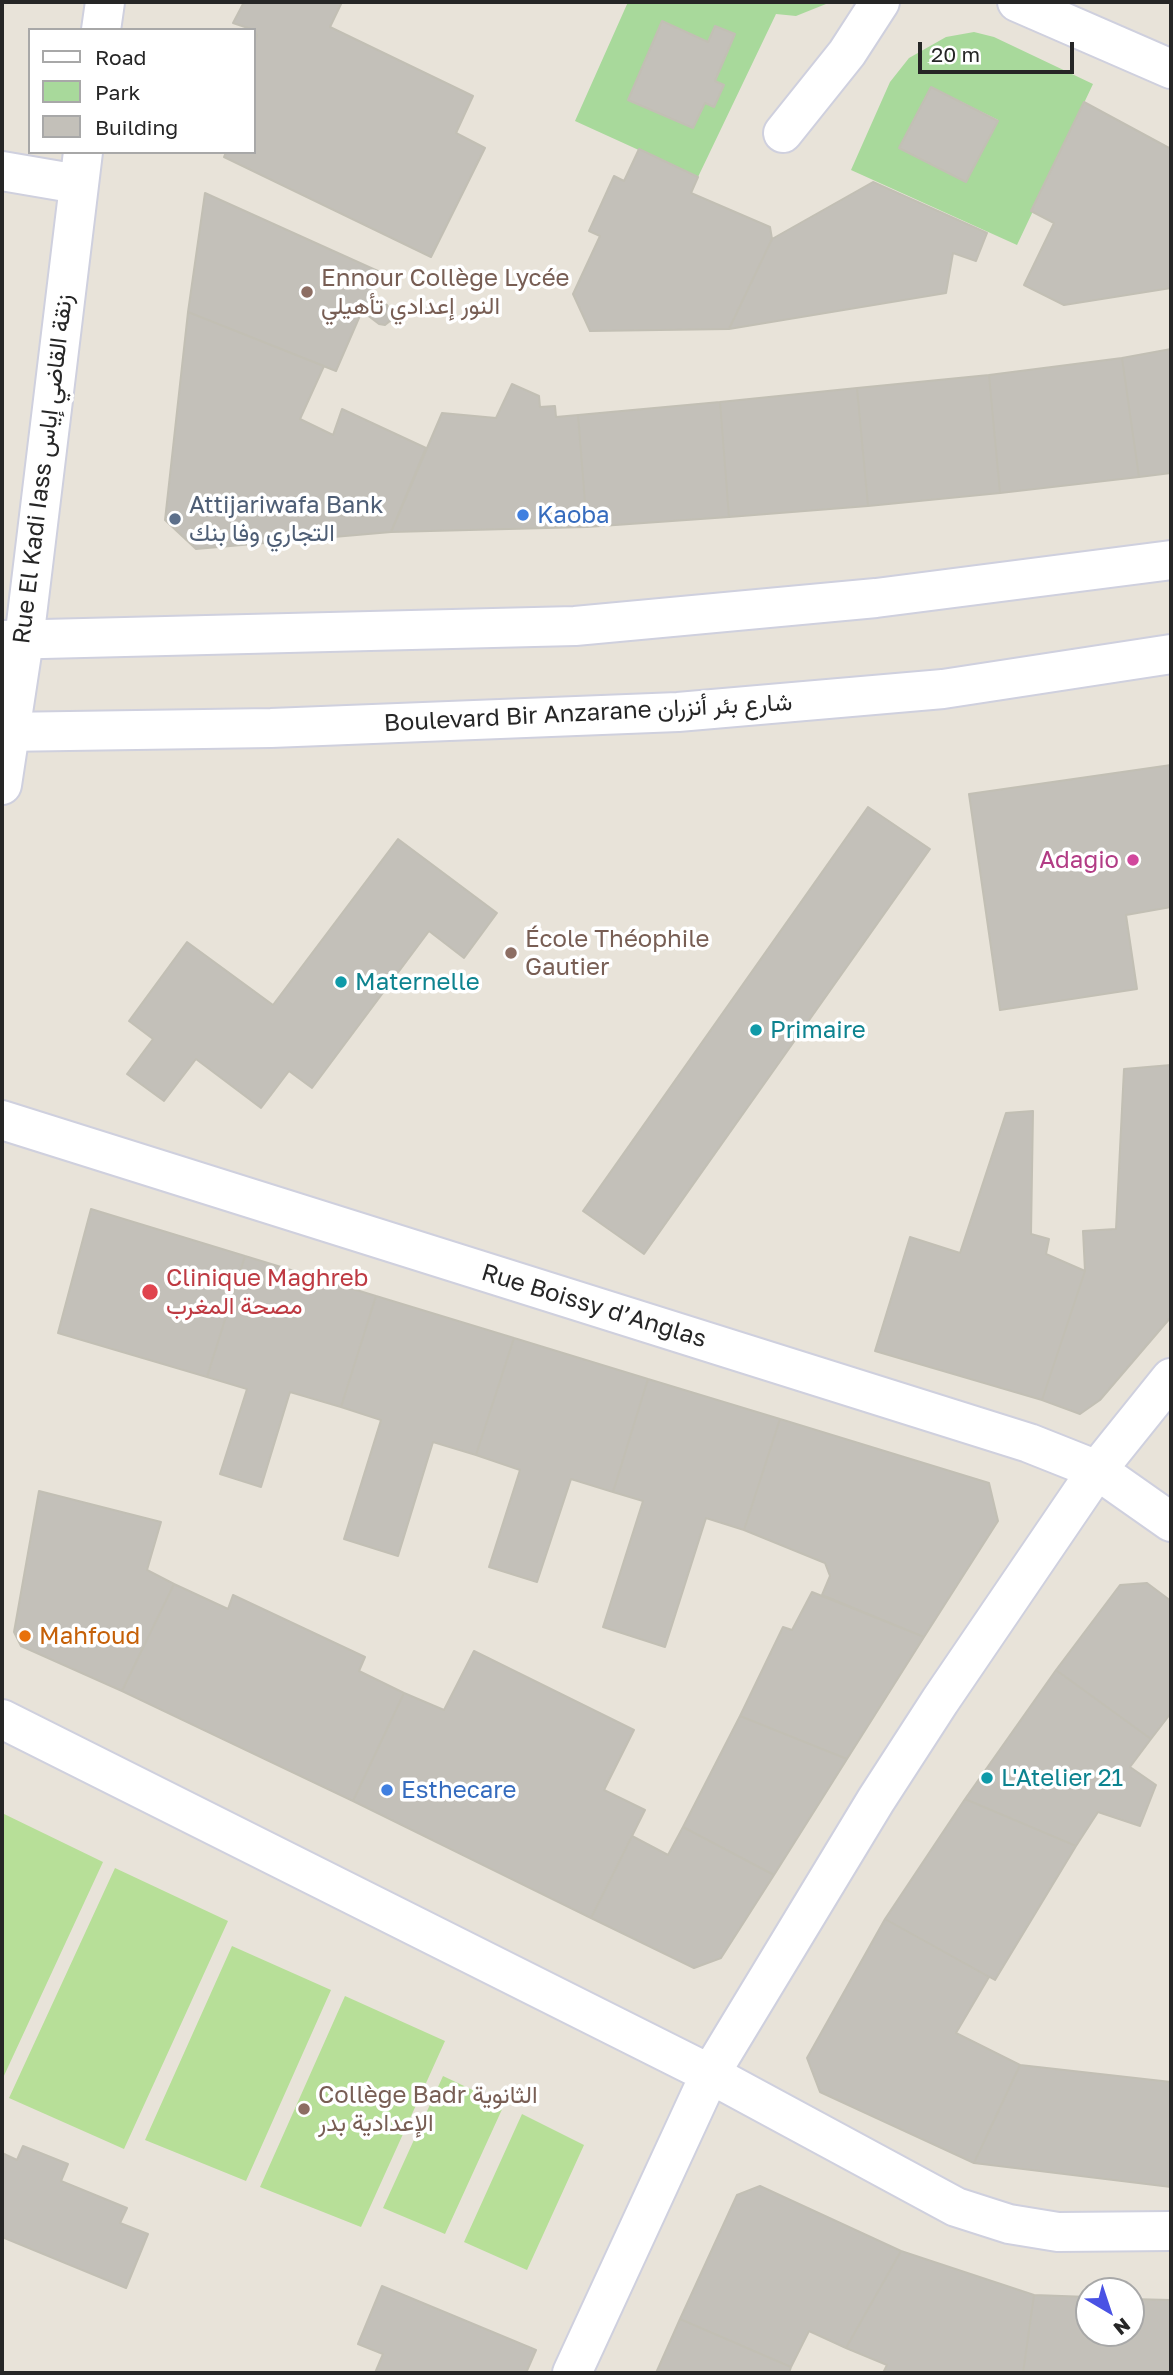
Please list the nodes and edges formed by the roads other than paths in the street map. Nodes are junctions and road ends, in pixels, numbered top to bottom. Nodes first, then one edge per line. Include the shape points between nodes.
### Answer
1 (105, 2) edge
2 (880, 2) edge
3 (1017, 2) edge
4 (101, 28) edge
5 (1171, 69) edge
6 (783, 133) dead end
7 (81, 168) edge
8 (2, 172) edge
9 (1171, 560) edge
10 (13, 640) edge
11 (1171, 654) edge
12 (6, 732) edge
13 (2, 785) edge
14 (2, 1120) edge
15 (1171, 1378) edge
16 (1097, 1470) junction
17 (1171, 1522) edge
18 (2, 1718) edge
19 (710, 2074) junction
20 (1171, 2231) edge
21 (572, 2373) edge

1 - 4 street
2 - 6 street via 847,53
3 - 5 street
7 - 8 street
7 - 10 street, Rue El Kadi Iass زنقة القاضي إياس
9 - 10 street via 876,598 575,626
10 - 12 street, Rue El Kadi Iass زنقة القاضي إياس
11 - 12 street, Boulevard Bir Anzarane شارع بئر أنزران via 943,689 678,712 271,728
12 - 13 street, Rue El Kadi Iass زنقة القاضي إياس
14 - 16 street, Rue Boissy d’Anglas via 1029,1443
15 - 16 street
16 - 17 street, Rue Boissy d’Anglas
16 - 19 street via 876,1800
18 - 19 street
19 - 20 street via 974,2214 1058,2232
19 - 21 street

